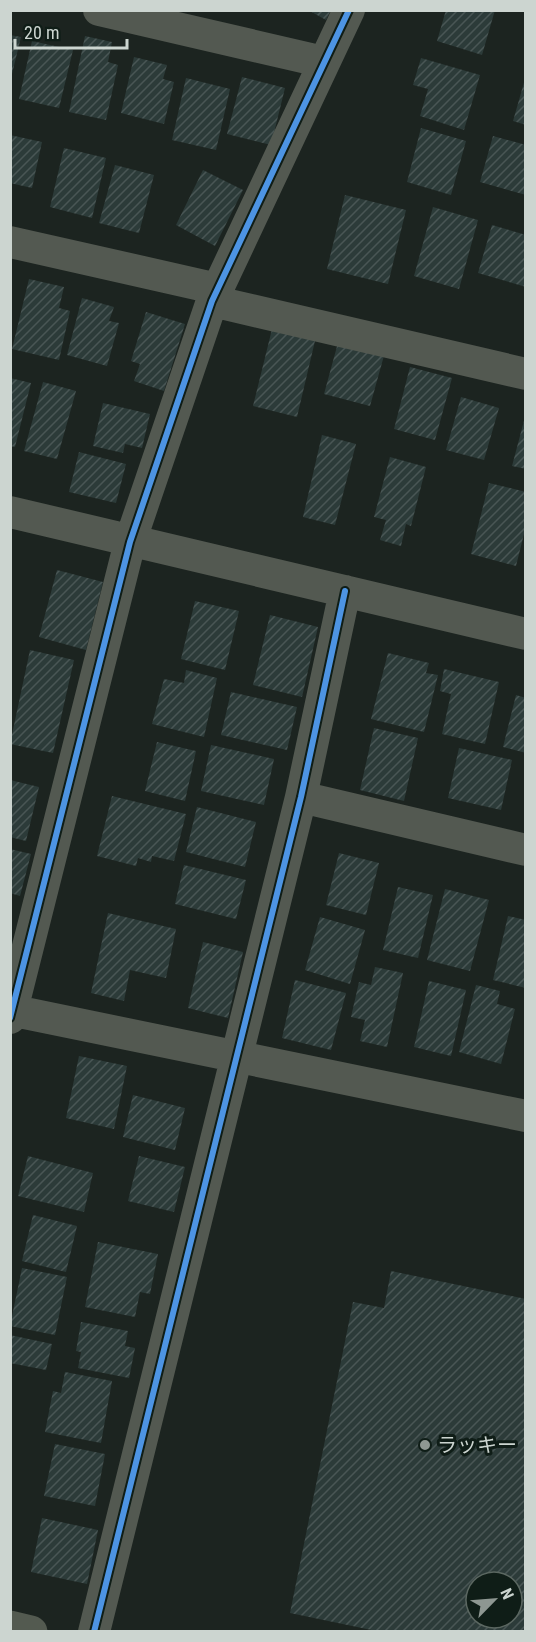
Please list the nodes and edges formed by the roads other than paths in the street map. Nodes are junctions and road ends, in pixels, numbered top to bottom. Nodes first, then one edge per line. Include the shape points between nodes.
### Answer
1 (99, 10) edge
2 (349, 10) edge
3 (324, 62) junction
4 (10, 242) edge
5 (215, 295) junction
6 (525, 374) edge
7 (10, 512) edge
8 (130, 542) junction
9 (345, 591) junction
10 (525, 634) edge
11 (301, 796) junction
12 (525, 850) edge
13 (11, 1013) edge
14 (236, 1057) junction
15 (525, 1116) edge
16 (10, 1627) edge
17 (31, 1632) edge
18 (94, 1632) edge

1 - 3 street
2 - 3 street
3 - 5 street
4 - 5 street
5 - 6 street
5 - 8 street
7 - 8 street
8 - 9 street
8 - 13 street
9 - 10 street
9 - 11 street
11 - 12 street
11 - 14 street
13 - 14 street
14 - 15 street
14 - 18 street
16 - 17 main road

